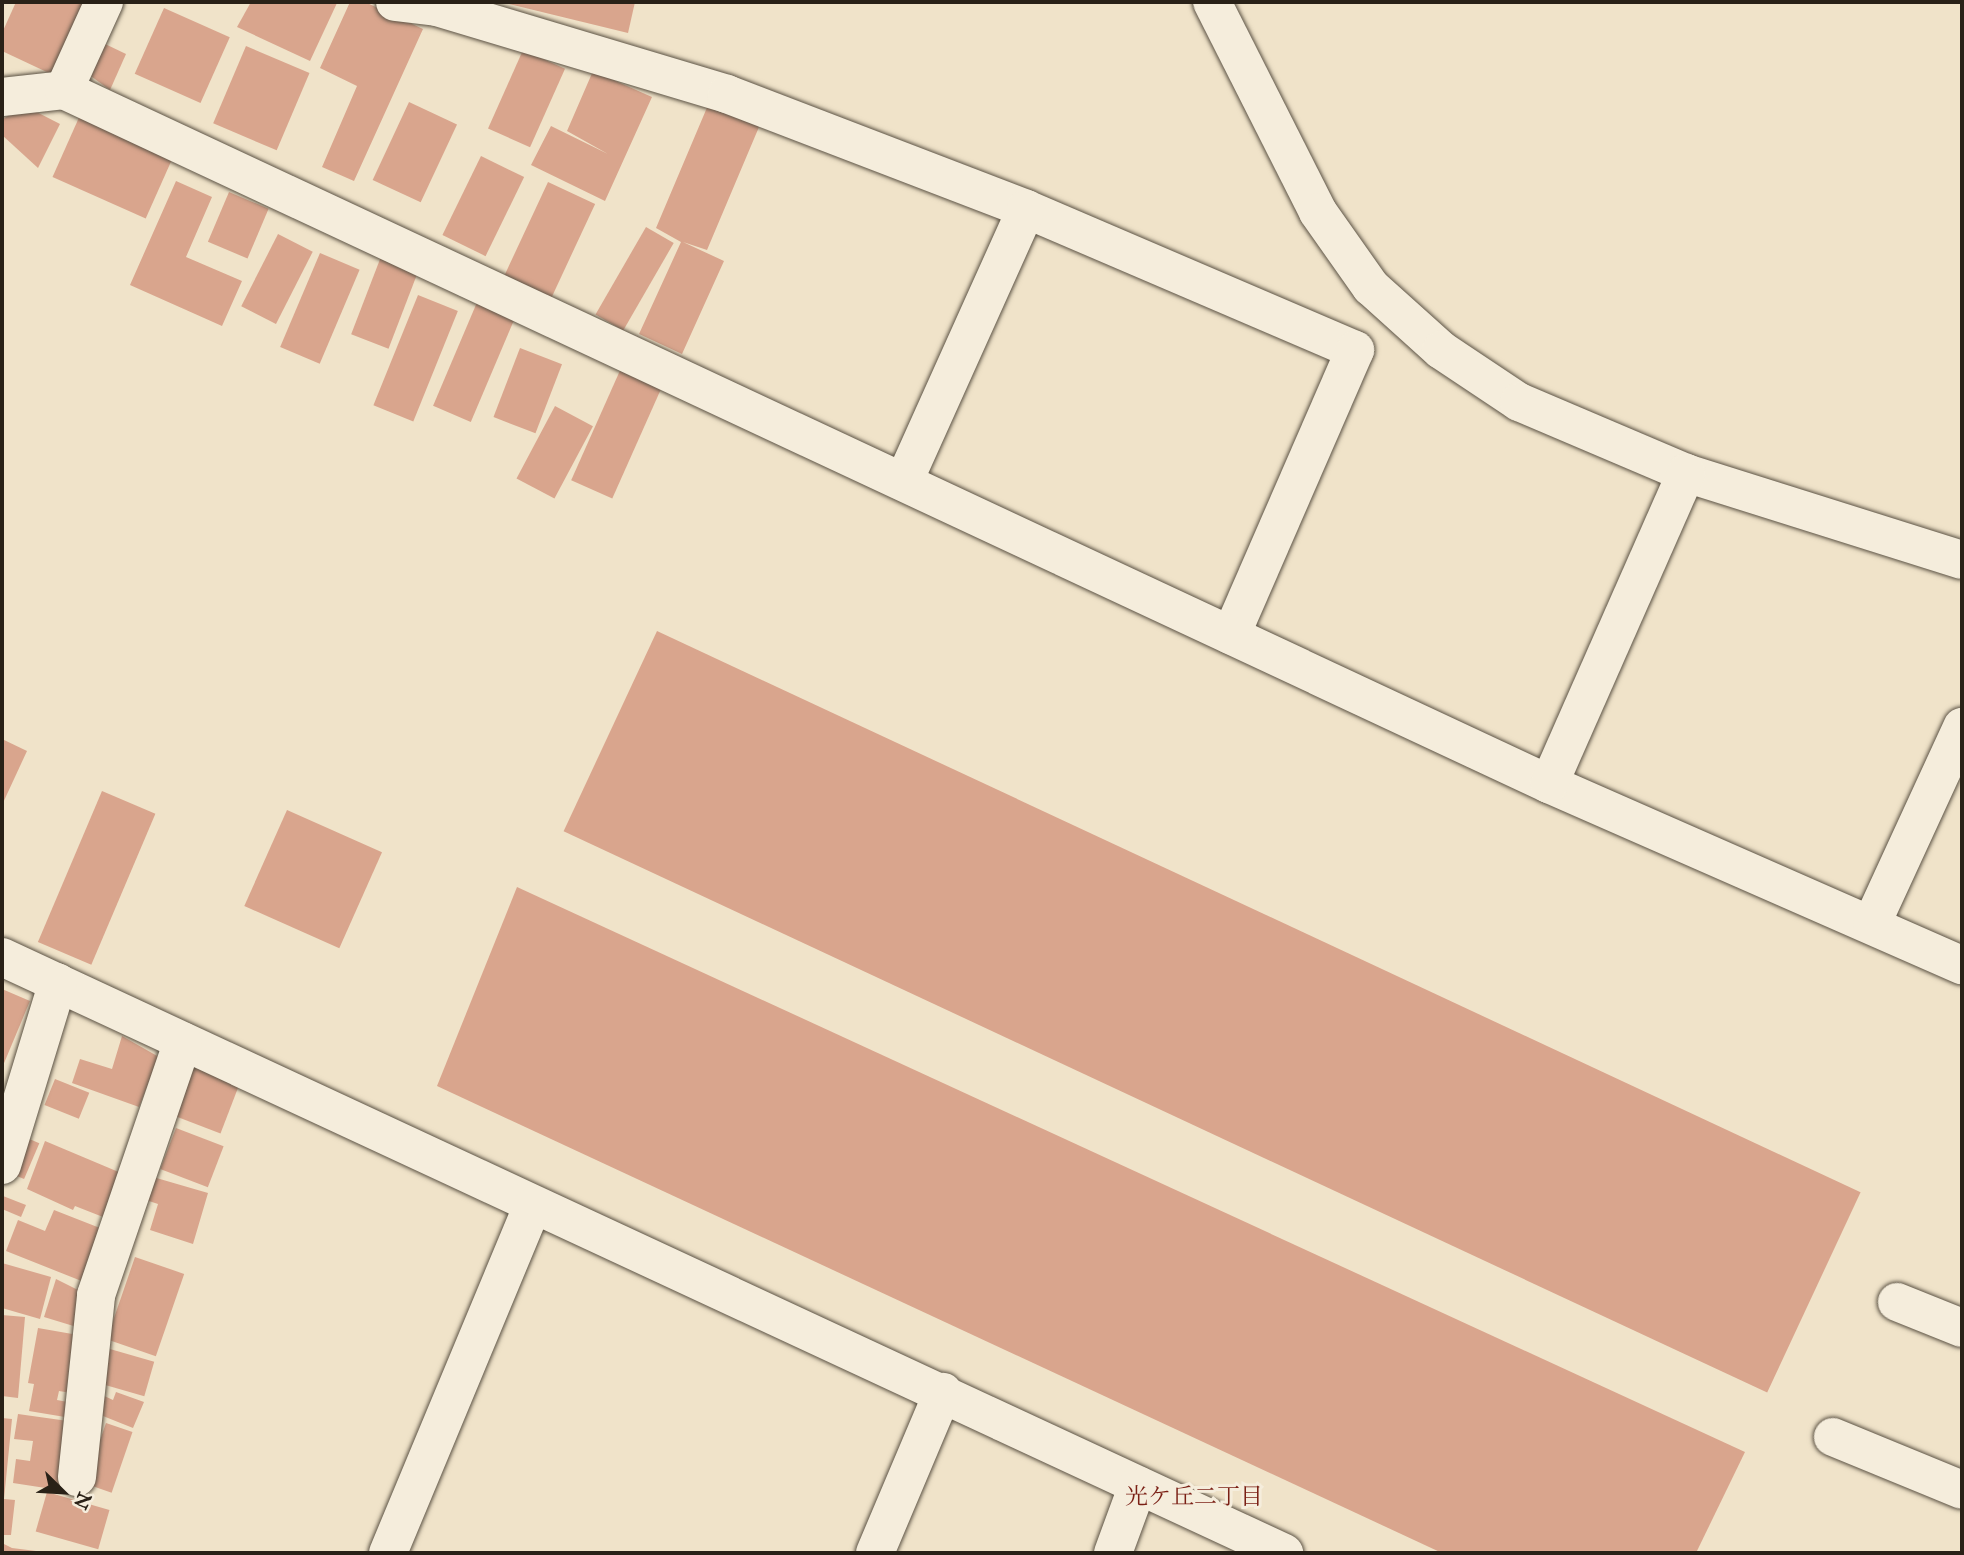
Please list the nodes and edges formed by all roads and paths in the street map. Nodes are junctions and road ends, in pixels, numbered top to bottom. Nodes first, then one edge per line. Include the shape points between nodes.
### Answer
1 (104, 2) edge
2 (395, 2) edge
3 (1213, 2) edge
4 (64, 90) junction
5 (2, 97) edge
6 (1026, 209) junction
7 (1686, 472) junction
8 (904, 481) junction
9 (1962, 560) edge
10 (1231, 635) junction
11 (1958, 746) edge
12 (1549, 784) junction
13 (1872, 923) junction
14 (2, 957) edge
15 (1962, 965) edge
16 (58, 982) junction
17 (183, 1041) junction
18 (2, 1165) edge
19 (532, 1207) junction
20 (1897, 1302) dead end
21 (1962, 1328) edge
22 (943, 1392) junction
23 (1833, 1437) dead end
24 (77, 1477) dead end
25 (1138, 1485) junction
26 (1962, 1490) edge
27 (388, 1553) edge
28 (875, 1553) edge
29 (1113, 1553) edge
30 (1284, 1553) edge

1 - 4 street
2 - 6 street via 437,7 727,94
3 - 7 street via 1318,212 1371,287 1441,350 1519,402
4 - 5 street
4 - 8 street
6 - 8 street
6 - 10 street via 1355,351
7 - 9 street
7 - 12 street
8 - 10 street
10 - 12 street
11 - 13 street
12 - 13 street
13 - 15 street
14 - 16 street
16 - 17 street
16 - 18 street
17 - 19 street
17 - 24 street via 96,1295
19 - 22 street
19 - 27 street
20 - 21 street
22 - 25 street
22 - 28 street
23 - 26 street
25 - 29 street
25 - 30 street

